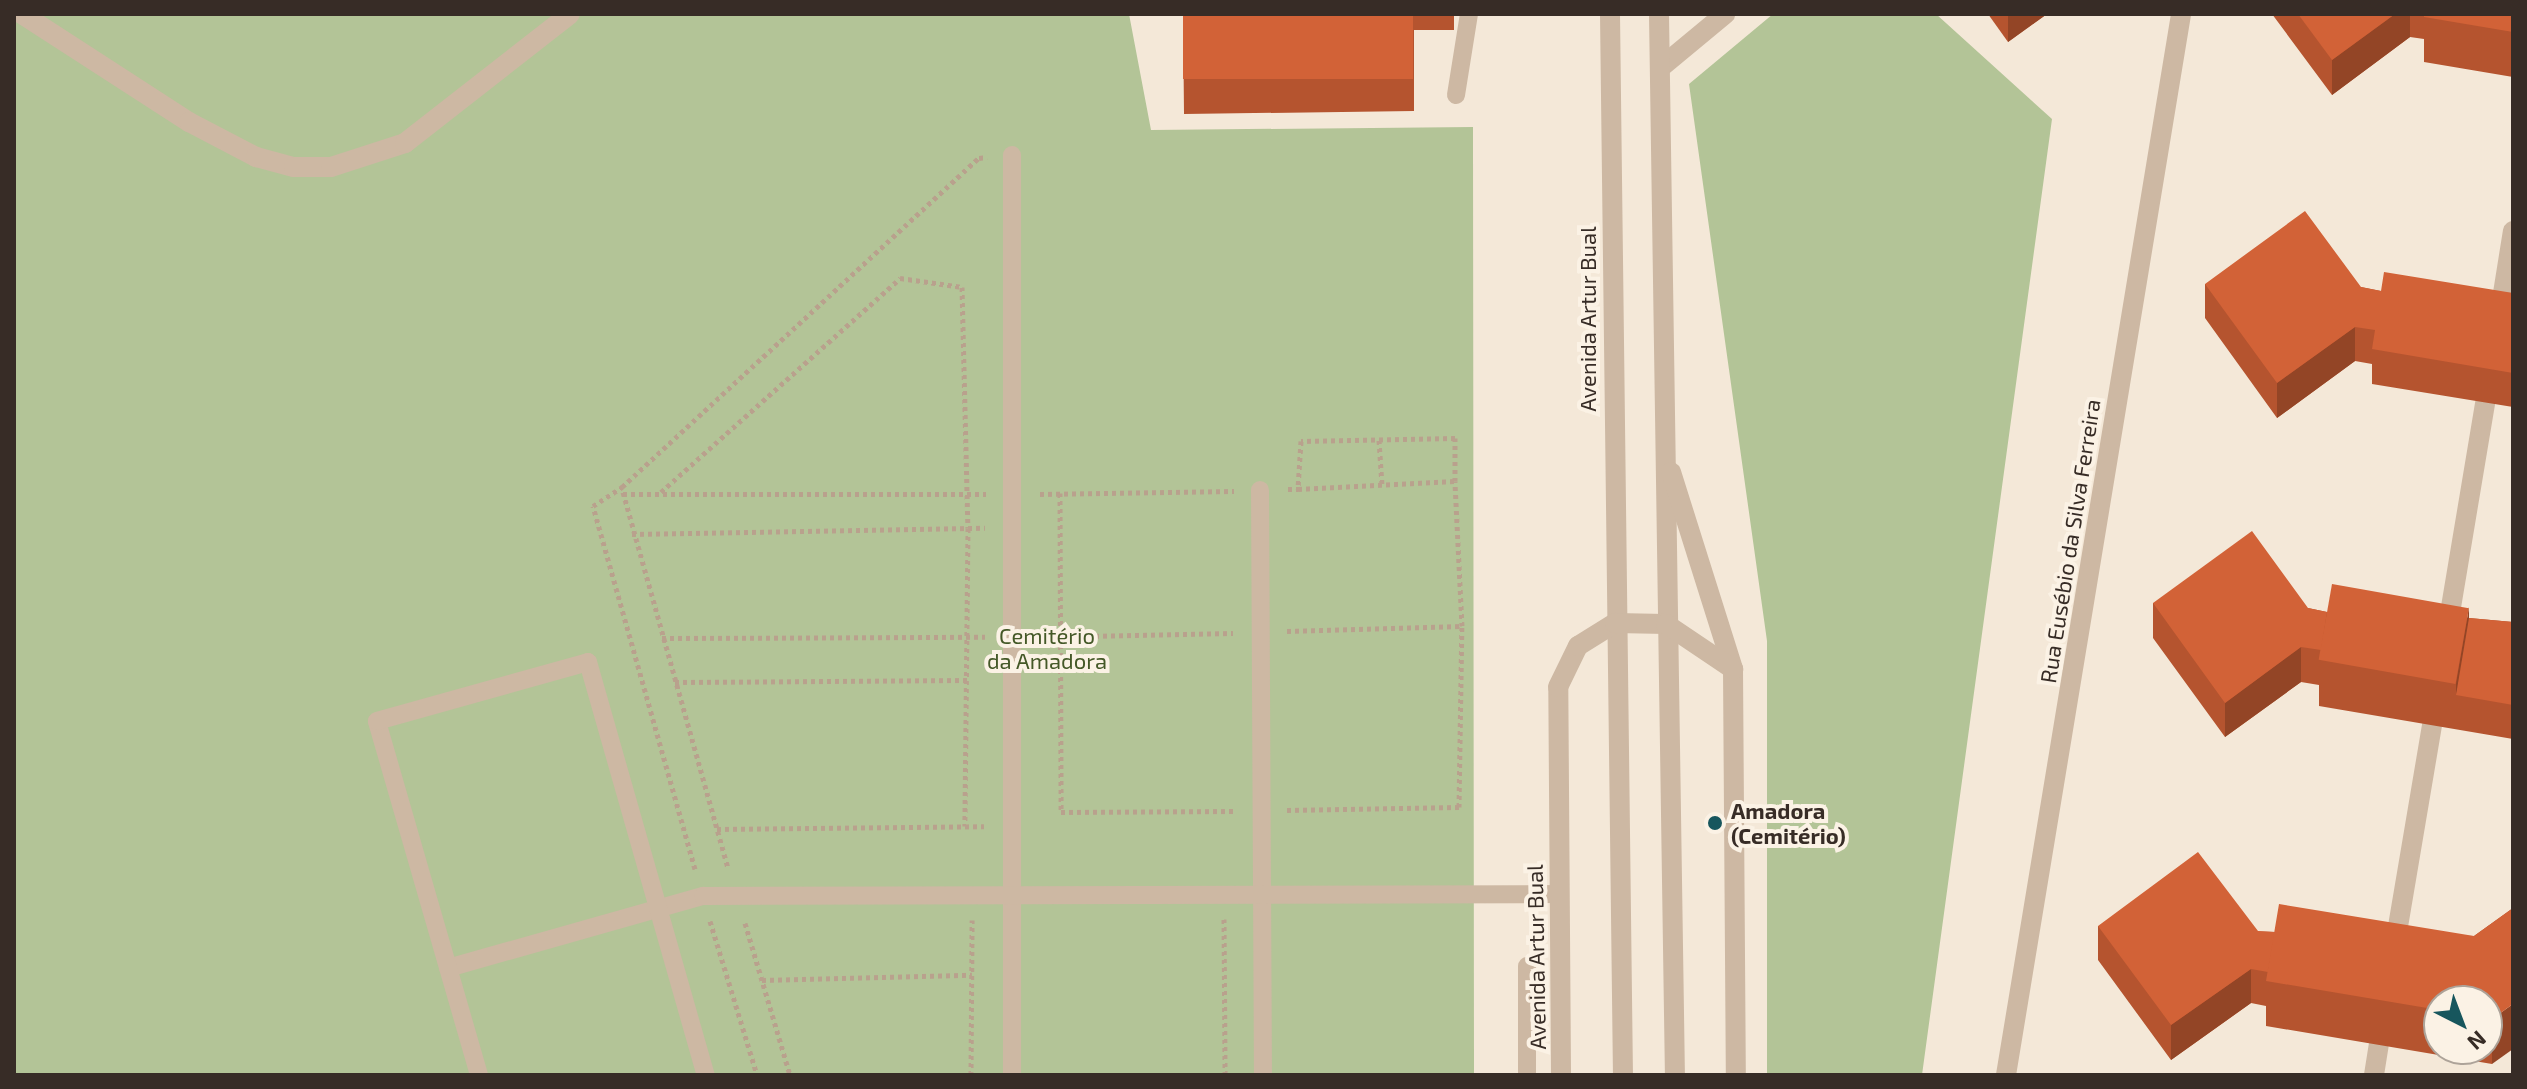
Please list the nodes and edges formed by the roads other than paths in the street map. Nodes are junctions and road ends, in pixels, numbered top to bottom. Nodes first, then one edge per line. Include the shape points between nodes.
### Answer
1 (22, 14) edge
2 (570, 14) edge
3 (1469, 14) edge
4 (1610, 14) edge
5 (1659, 14) edge
6 (1725, 14) edge
7 (2181, 14) edge
8 (1660, 68) junction
9 (1456, 95) dead end
10 (1012, 155) road end
11 (2513, 231) edge
12 (2498, 325) edge
13 (2485, 403) edge
14 (1665, 453) junction
15 (1260, 490) road end
16 (1615, 623) junction
17 (1666, 624) junction
18 (2444, 648) edge
19 (1733, 669) junction
20 (2432, 725) edge
21 (1560, 894) junction
22 (1008, 895) junction
23 (1263, 895) junction
24 (657, 906) junction
25 (1527, 966) dead end
26 (448, 968) junction
27 (2391, 968) edge
28 (2379, 1045) edge
29 (479, 1075) edge
30 (706, 1075) edge
31 (1012, 1075) edge
32 (1263, 1075) edge
33 (1527, 1075) edge
34 (1561, 1075) edge
35 (1623, 1075) edge
36 (1675, 1075) edge
37 (1736, 1075) edge
38 (2006, 1075) edge
39 (2374, 1075) edge

1 - 2 street via 189,122 256,157 294,167 331,167 405,143
3 - 9 lane
4 - 16 street, Avenida Artur Bual
5 - 8 street
6 - 8 street
7 - 38 street, Rua Eusébio da Silva Ferreira
8 - 14 street
10 - 22 lane
11 - 12 street
13 - 18 street
14 - 17 street
14 - 19 street
15 - 23 lane
16 - 17 street
16 - 21 street, Avenida Artur Bual via 1578,646 1558,687
16 - 35 street, Avenida Artur Bual
17 - 19 street
17 - 36 street
19 - 37 street
20 - 27 street
21 - 23 lane
21 - 34 street, Avenida Artur Bual
22 - 23 lane
22 - 24 lane via 703,896
22 - 31 lane
23 - 32 lane
24 - 26 lane
24 - 26 lane via 588,662 377,721
24 - 30 lane
25 - 33 lane
26 - 29 lane
28 - 39 street

